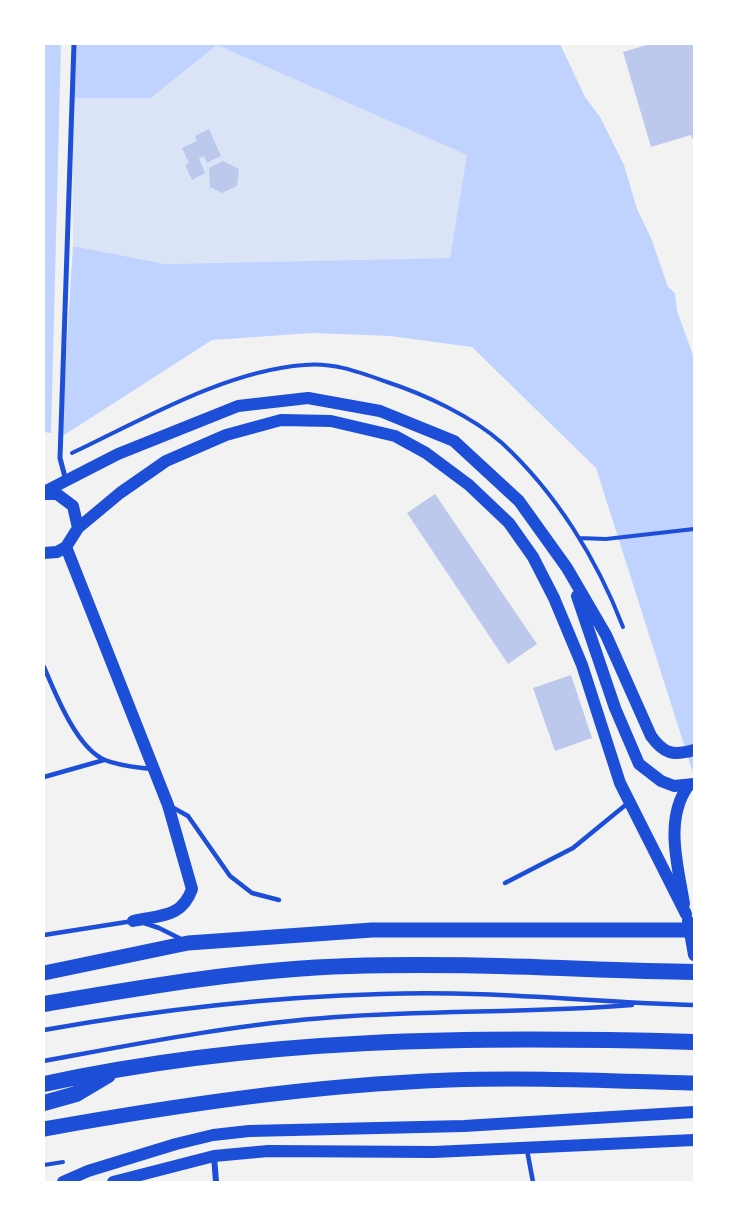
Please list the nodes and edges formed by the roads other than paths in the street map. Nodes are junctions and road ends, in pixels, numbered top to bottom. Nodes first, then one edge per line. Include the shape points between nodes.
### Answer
1 (74, 44) edge
2 (66, 480) junction
3 (44, 493) edge
4 (78, 528) junction
5 (66, 548) junction
6 (44, 553) edge
7 (567, 568) junction
8 (44, 667) edge
9 (694, 750) edge
10 (104, 760) junction
11 (154, 770) junction
12 (44, 777) edge
13 (691, 785) edge
14 (629, 802) junction
15 (168, 805) junction
16 (505, 883) dead end
17 (279, 900) dead end
18 (686, 914) junction
19 (133, 921) junction
20 (694, 930) edge
21 (44, 935) edge
22 (188, 943) junction
23 (694, 955) edge
24 (694, 972) edge
25 (44, 973) edge
26 (44, 1004) edge
27 (646, 1004) junction
28 (694, 1005) edge
29 (44, 1030) edge
30 (694, 1042) edge
31 (44, 1061) edge
32 (121, 1067) junction
33 (44, 1083) edge
34 (694, 1083) edge
35 (44, 1103) edge
36 (694, 1112) edge
37 (44, 1129) edge
38 (694, 1140) edge
39 (526, 1147) junction
40 (214, 1156) junction
41 (63, 1182) edge
42 (112, 1182) edge
43 (216, 1182) edge
44 (533, 1182) edge

1 - 2 street via 60,458
2 - 3 main road
2 - 7 main road via 118,454 238,406 308,398 380,411 454,441 519,501
3 - 4 main road via 57,495 72,506
4 - 5 main road
4 - 14 main road via 166,461 226,435 281,420 331,421 395,436 469,485 509,523 533,557 582,665
5 - 6 main road
5 - 11 main road
7 - 9 main road via 606,634 660,749 679,755
7 - 13 main road via 615,708 639,764 661,781
8 - 10 lane via 66,714 90,750
10 - 11 lane
10 - 12 lane
11 - 15 main road
13 - 18 main road via 678,800 675,812
14 - 16 lane via 573,848
14 - 18 main road
15 - 17 lane via 188,816 230,876 252,893
15 - 19 main road via 192,889 176,912
18 - 23 main road
19 - 21 lane
19 - 22 lane via 159,928
20 - 22 main road via 372,930
22 - 25 main road
24 - 26 highway via 348,966 210,979
27 - 28 lane
27 - 29 lane via 557,997 383,994 247,1001 155,1011
27 - 31 lane via 337,1017 228,1028
30 - 32 highway via 440,1038 345,1042
32 - 33 highway
32 - 35 highway via 76,1094
34 - 37 main road via 551,1077 345,1086
36 - 41 main road via 464,1126 249,1131 213,1135 88,1170
38 - 39 main road
39 - 40 main road via 434,1152 268,1151
39 - 44 lane
40 - 42 main road
40 - 43 street

